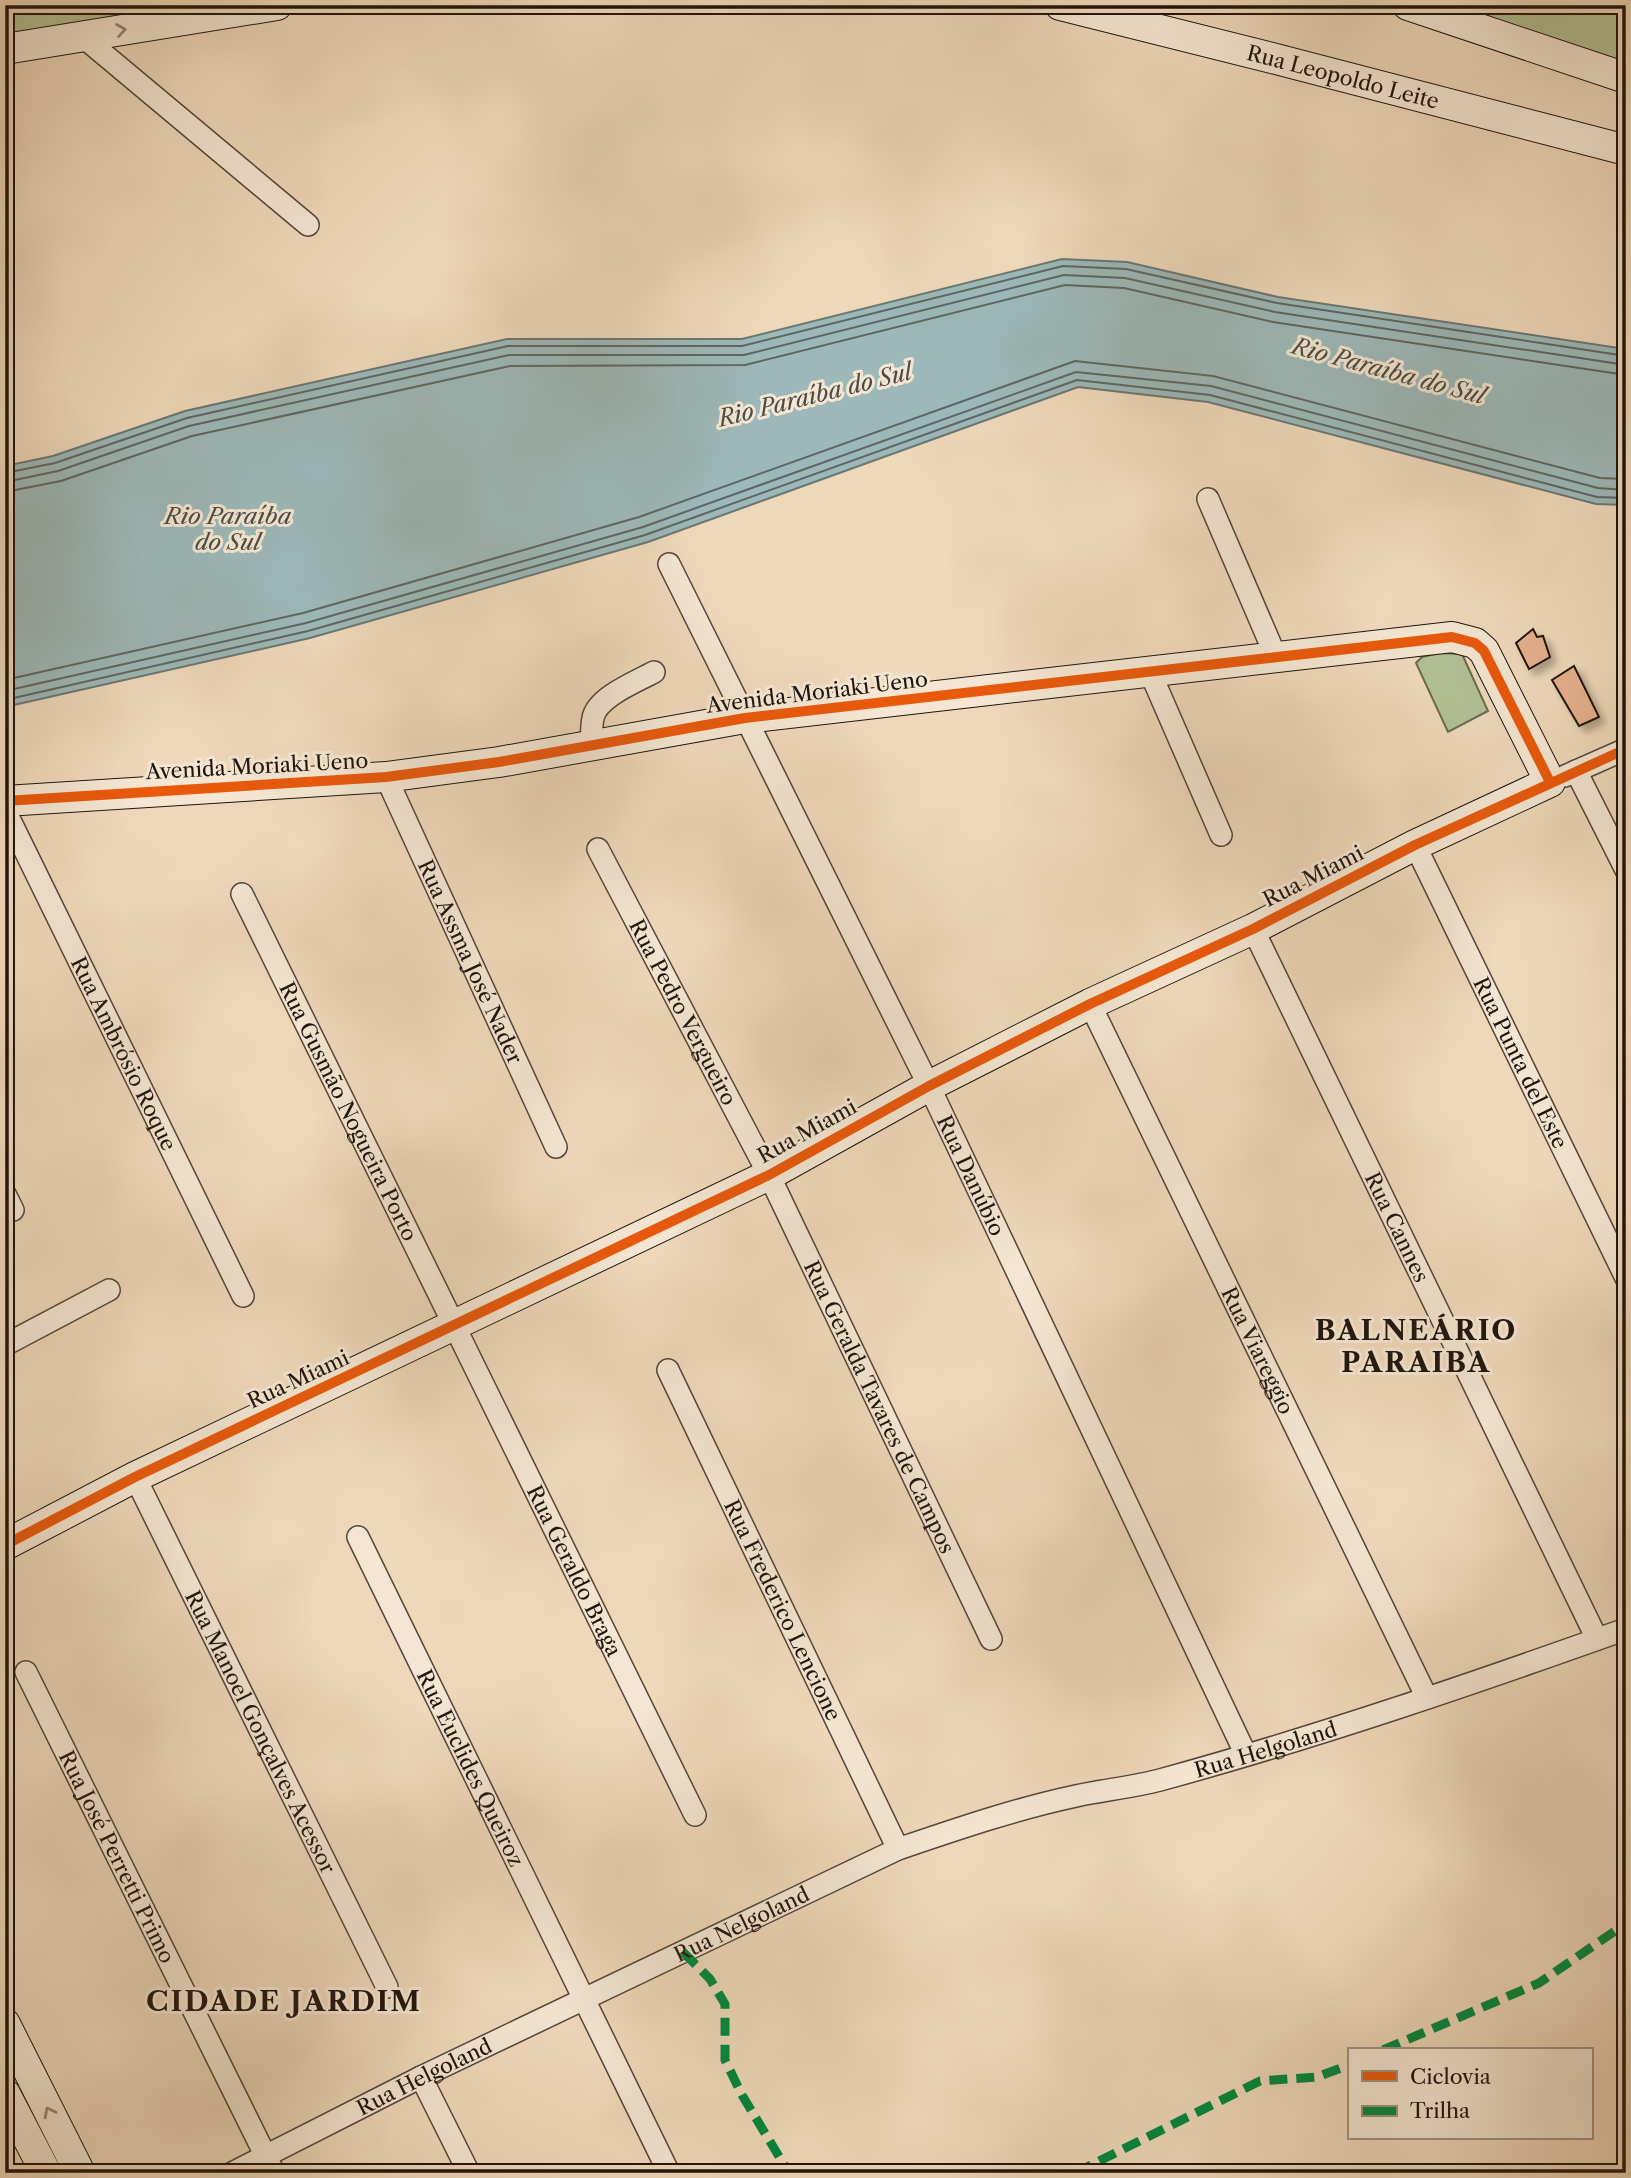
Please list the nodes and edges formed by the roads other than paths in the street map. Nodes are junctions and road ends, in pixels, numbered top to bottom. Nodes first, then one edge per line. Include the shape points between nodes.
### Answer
1 (276, 5) edge
2 (1060, 5) edge
3 (1408, 5) edge
4 (1104, 9) edge
5 (82, 36) junction
6 (5, 49) edge
7 (1626, 78) edge
8 (1626, 150) edge
9 (308, 225) dead end
10 (1208, 499) dead end
11 (669, 564) dead end
12 (1276, 657) junction
13 (654, 672) dead end
14 (1150, 672) junction
15 (745, 718) junction
16 (591, 746) junction
17 (1626, 749) edge
18 (1563, 777) junction
19 (386, 778) junction
20 (5, 801) edge
21 (5, 810) edge
22 (1222, 835) dead end
23 (1415, 845) junction
24 (598, 849) dead end
25 (1626, 870) edge
26 (242, 894) dead end
27 (1253, 929) junction
28 (1090, 1004) junction
29 (929, 1086) junction
30 (556, 1147) dead end
31 (769, 1175) junction
32 (1626, 1278) edge
33 (109, 1290) dead end
34 (243, 1296) dead end
35 (455, 1326) junction
36 (5, 1345) edge
37 (668, 1370) dead end
38 (135, 1477) junction
39 (358, 1537) dead end
40 (5, 1545) edge
41 (1626, 1629) edge
42 (991, 1639) dead end
43 (1597, 1639) junction
44 (26, 1672) dead end
45 (1427, 1698) junction
46 (1246, 1755) junction
47 (695, 1815) dead end
48 (898, 1849) junction
49 (387, 1987) dead end
50 (584, 1999) junction
51 (5, 2024) edge
52 (421, 2077) junction
53 (5, 2094) edge
54 (270, 2164) edge
55 (46, 2173) edge
56 (80, 2173) edge
57 (232, 2173) edge
58 (469, 2173) edge
59 (668, 2173) edge

5 -> 1 street
2 - 4 street
3 - 7 street
4 - 8 street, Rua Leopoldo Leite via 1128,14 1145,27
5 - 6 street
5 - 9 street
10 - 12 street
11 - 15 street, Rua Danúbio
12 - 14 street, Avenida Moriaki Ueno
12 - 18 street, Avenida Moriaki Ueno via 1452,637 1475,643
13 - 16 street via 596,709
14 - 15 street, Avenida Moriaki Ueno
14 - 22 street
15 - 16 street, Avenida Moriaki Ueno
15 - 29 street, Rua Danúbio
16 - 19 street, Avenida Moriaki Ueno
17 - 18 street, Rua Miami
18 - 23 street, Rua Miami
18 - 25 street
19 - 20 street, Avenida Moriaki Ueno
19 - 30 street, Rua Assma José Nader
21 - 34 street, Rua Ambrósio Roque
23 - 27 street, Rua Miami
23 - 32 street, Rua Punta del Este
24 - 31 street, Rua Pedro Vergueiro
26 - 35 street, Rua Gusmão Nogueira Porto
27 - 28 street, Rua Miami
27 - 43 street, Rua Cannes
28 - 29 street, Rua Miami
28 - 45 street, Rua Viareggio
29 - 31 street, Rua Miami
29 - 46 street, Rua Danúbio
31 - 35 street, Rua Miami
31 - 42 street, Rua Geralda Tavares de Campos
33 - 36 street
35 - 38 street, Rua Miami
35 - 47 street, Rua Geraldo Braga
37 - 48 street, Rua Frederico Lencione
38 - 40 street, Rua Miami
38 - 49 street, Rua Manoel Gonçalves Acessor
39 - 50 street, Rua Euclides Queiroz
41 - 43 street, Rua Helgoland
43 - 45 street, Rua Helgoland
44 - 54 street, Rua José Perretti Primo
45 - 46 street, Rua Helgoland
46 - 48 street, Rua Helgoland via 978,1822
48 - 50 street, Rua Nelgoland
50 - 52 street, Rua Helgoland
50 - 59 street, Rua Euclides Queiroz
56 -> 51 street
52 - 54 street, Rua Helgoland
52 - 58 street
53 - 55 street
54 - 57 street

